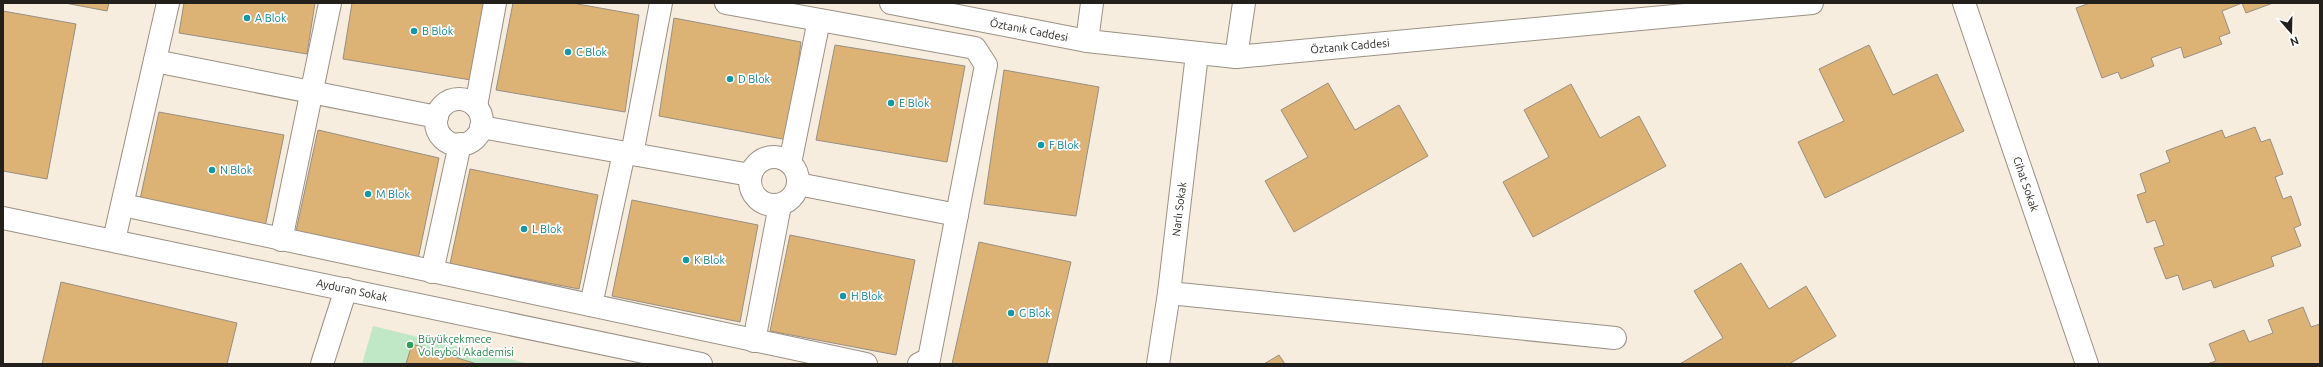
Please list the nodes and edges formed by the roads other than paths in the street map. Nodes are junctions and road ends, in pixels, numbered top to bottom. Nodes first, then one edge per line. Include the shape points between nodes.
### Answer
1 (168, 3) edge
2 (330, 3) edge
3 (495, 3) edge
4 (661, 3) edge
5 (726, 3) edge
6 (891, 3) edge
7 (1092, 3) edge
8 (1244, 3) edge
9 (1812, 3) edge
10 (1964, 3) edge
11 (819, 20) junction
12 (1087, 41) junction
13 (1197, 54) junction
14 (1236, 57) junction
15 (155, 61) junction
16 (312, 93) junction
17 (476, 106) junction
18 (437, 117) junction
19 (481, 127) junction
20 (460, 144) junction
21 (628, 154) junction
22 (790, 164) junction
23 (750, 175) junction
24 (798, 184) junction
25 (780, 204) junction
26 (123, 205) junction
27 (957, 215) junction
28 (3, 218) edge
29 (114, 240) junction
30 (281, 240) junction
31 (432, 272) junction
32 (346, 289) junction
33 (1169, 293) junction
34 (591, 305) junction
35 (1615, 338) dead end
36 (754, 341) junction
37 (668, 360) edge
38 (322, 364) edge
39 (701, 364) edge
40 (866, 364) edge
41 (919, 364) edge
42 (1158, 364) edge
43 (2087, 364) edge

1 - 15 street
2 - 16 street
3 - 17 street
4 - 21 street
5 - 11 street
6 - 12 street, Öztanık Caddesi
7 - 12 street
8 - 14 street
9 - 14 street, Öztanık Caddesi
10 - 43 street, Cihat Sokak
11 - 22 street
11 - 27 street via 975,48 986,66
12 - 13 street, Öztanık Caddesi
13 - 14 street, Öztanık Caddesi
13 - 33 street, Narlı Sokak
15 - 16 street
15 - 26 street
16 - 18 street
16 - 30 street
17 - 18 street via 469,101 454,100 441,108
17 - 19 street via 482,120
18 - 20 street via 437,129 441,135 452,144
19 - 20 street via 473,140
19 - 21 street
20 - 31 street
21 - 23 street
21 - 34 street
22 - 23 street via 780,157 765,158 758,162
22 - 24 street via 796,172
23 - 25 street via 752,191 757,198 764,203
24 - 25 street via 794,195
24 - 27 street
25 - 36 street
26 - 29 street
26 - 30 street
27 - 41 street via 929,359
28 - 29 street, Ayduran Sokak
29 - 32 street, Ayduran Sokak
30 - 31 street
31 - 34 street
32 - 37 street, Ayduran Sokak
32 - 38 street
33 - 35 street
33 - 42 street, Narlı Sokak
34 - 36 street
36 - 40 street
37 - 39 street, Ayduran Sokak

